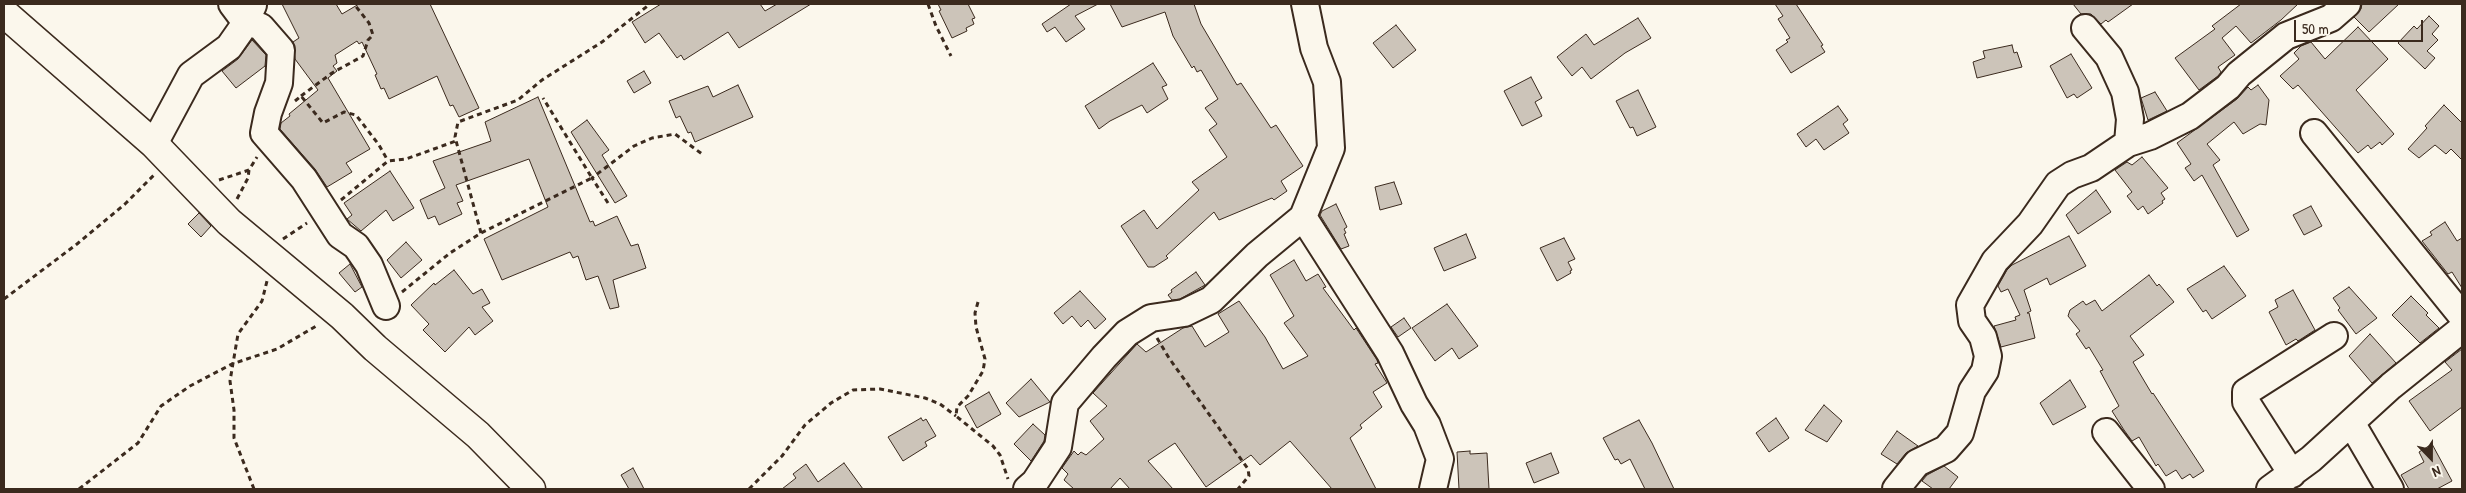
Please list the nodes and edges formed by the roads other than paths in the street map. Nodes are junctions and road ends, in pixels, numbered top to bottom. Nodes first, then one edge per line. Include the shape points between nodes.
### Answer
1 (1305, 4) edge
2 (2346, 4) edge
3 (244, 10) edge
4 (4, 13) edge
5 (2085, 28) dead end
6 (2314, 133) dead end
7 (2128, 143) junction
8 (161, 152) junction
9 (1303, 217) junction
10 (386, 306) road end
11 (2462, 316) edge
12 (2462, 329) edge
13 (2334, 336) dead end
14 (2352, 424) junction
15 (2106, 432) dead end
16 (2292, 474) junction
17 (1018, 487) edge
18 (531, 489) edge
19 (1433, 489) edge
20 (1896, 489) edge
21 (2151, 489) edge
22 (2270, 489) edge
23 (2390, 489) edge

1 - 9 street via 1314,48 1327,82 1331,148
2 - 7 street via 2332,18 2286,36 2190,116
3 - 8 street via 229,48 191,74
3 - 10 street via 281,50 279,83 265,128 304,179 340,235 356,246 369,265
4 - 8 main road
5 - 7 street via 2109,57 2125,92 2130,119
6 - 11 street
7 - 20 street via 2058,184 2030,224 1996,261 1970,305 1972,321 1983,337 1988,356 1985,371 1972,391 1960,433 1946,449 1917,463
8 - 18 main road via 229,222 478,435
9 - 17 street via 1211,300 1184,313 1147,321 1115,345 1065,403 1058,448 1035,482
9 - 19 street via 1390,353 1427,425 1440,459
12 - 14 street via 2391,386
13 - 16 street via 2246,392 2246,402
14 - 16 street
14 - 23 street
15 - 21 street
16 - 22 street

